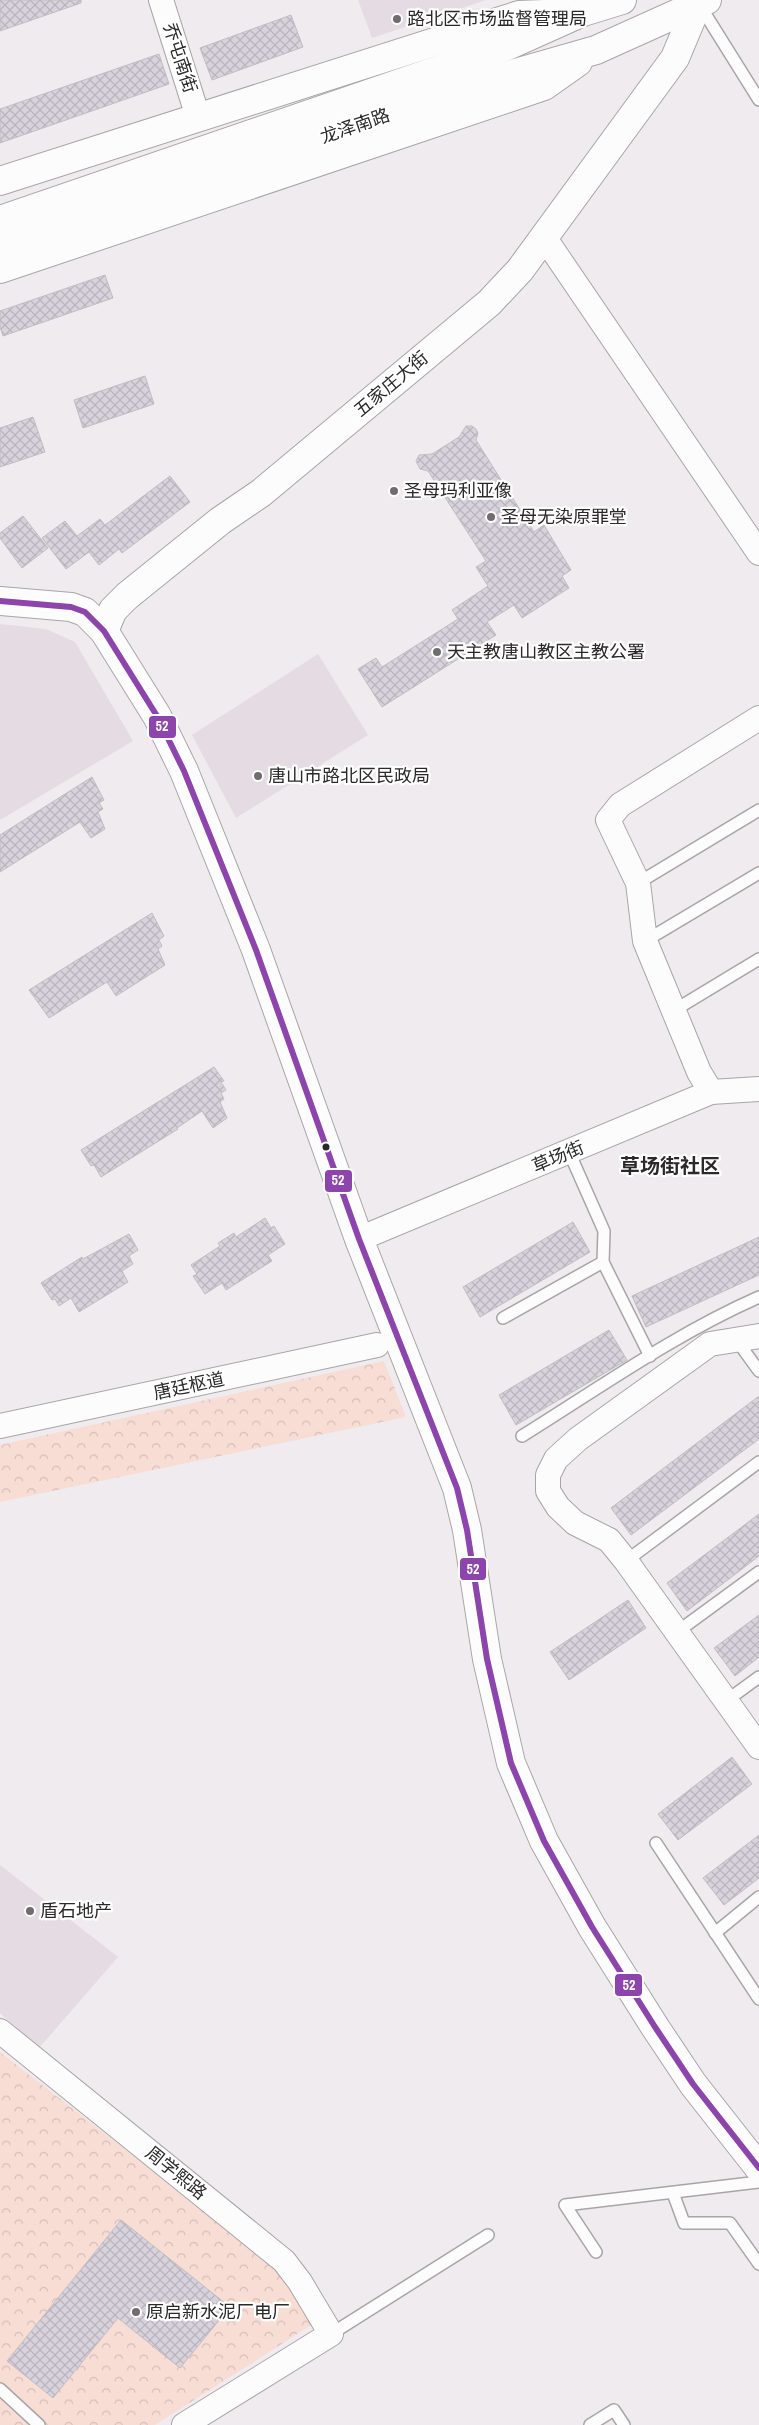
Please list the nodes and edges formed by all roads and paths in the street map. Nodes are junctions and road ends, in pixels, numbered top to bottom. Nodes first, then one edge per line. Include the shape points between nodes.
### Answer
1 (161, 0) edge
2 (622, 0) edge
3 (702, 1) edge
4 (524, 7) edge
5 (584, 12) junction
6 (596, 50) junction
7 (759, 100) edge
8 (198, 117) junction
9 (0, 181) edge
10 (0, 220) edge
11 (544, 236) junction
12 (0, 245) edge
13 (0, 269) edge
14 (759, 553) edge
15 (0, 601) edge
16 (104, 631) junction
17 (759, 718) edge
18 (759, 810) edge
19 (759, 873) edge
20 (638, 883) junction
21 (646, 941) junction
22 (759, 959) edge
23 (673, 1011) junction
24 (759, 1090) edge
25 (711, 1092) junction
26 (569, 1152) junction
27 (359, 1239) junction
28 (603, 1262) junction
29 (759, 1297) edge
30 (503, 1318) dead end
31 (759, 1336) edge
32 (735, 1338) junction
33 (377, 1345) dead end
34 (650, 1356) junction
35 (759, 1371) edge
36 (0, 1426) edge
37 (522, 1436) dead end
38 (759, 1462) edge
39 (626, 1561) junction
40 (759, 1572) edge
41 (677, 1632) junction
42 (759, 1677) edge
43 (726, 1701) junction
44 (759, 1747) edge
45 (656, 1843) dead end
46 (759, 1897) edge
47 (715, 1933) junction
48 (759, 1999) edge
49 (0, 2031) edge
50 (759, 2168) edge
51 (759, 2182) edge
52 (673, 2193) junction
53 (488, 2235) dead end
54 (596, 2252) dead end
55 (759, 2264) edge
56 (332, 2334) junction
57 (0, 2389) edge
58 (39, 2425) edge
59 (184, 2425) edge
60 (590, 2425) edge
61 (624, 2425) edge

1 - 8 street, 乔屯南街
2 - 5 street, 龙泽南路
3 - 6 street, 龙泽南路
3 - 7 lane
3 - 11 street, 五家庄大街 via 675,58
4 - 5 street
4 - 8 street via 519,15
5 - 10 street, 龙泽南路 via 506,48
6 - 12 street, 龙泽南路 via 501,77
6 - 13 street via 544,86
8 - 9 street
11 - 14 street
11 - 16 street, 五家庄大街 via 520,270 489,303 261,493 220,521 127,596 113,610
15 - 16 street via 70,607 85,612
16 - 27 street via 156,716 184,771 256,950
17 - 20 street via 620,806 608,820
18 - 20 lane
19 - 21 lane
20 - 21 street
21 - 23 street
22 - 23 lane
23 - 25 street
24 - 25 street, 草场街
25 - 26 street, 草场街
26 - 27 street, 草场街
26 - 28 lane via 604,1231
27 - 50 street via 457,1488 467,1530 487,1659 511,1763 544,1841 592,1927 655,2027 693,2084
28 - 30 lane
28 - 34 lane
29 - 34 lane
31 - 32 street
32 - 35 lane
32 - 39 street via 710,1344 578,1439 556,1459 548,1475 548,1491 558,1507 575,1523 609,1540
33 - 36 street, 唐廷枢道
34 - 37 lane
38 - 39 lane
39 - 41 street
40 - 41 lane
41 - 43 street
42 - 43 lane
43 - 44 street
45 - 47 lane
46 - 47 lane
47 - 48 lane
49 - 56 street, 周学熙路 via 284,2261
51 - 52 lane
52 - 54 lane via 565,2206
52 - 55 lane via 684,2223 730,2223
53 - 56 lane
56 - 59 street
57 - 58 lane
60 - 61 lane via 614,2410

